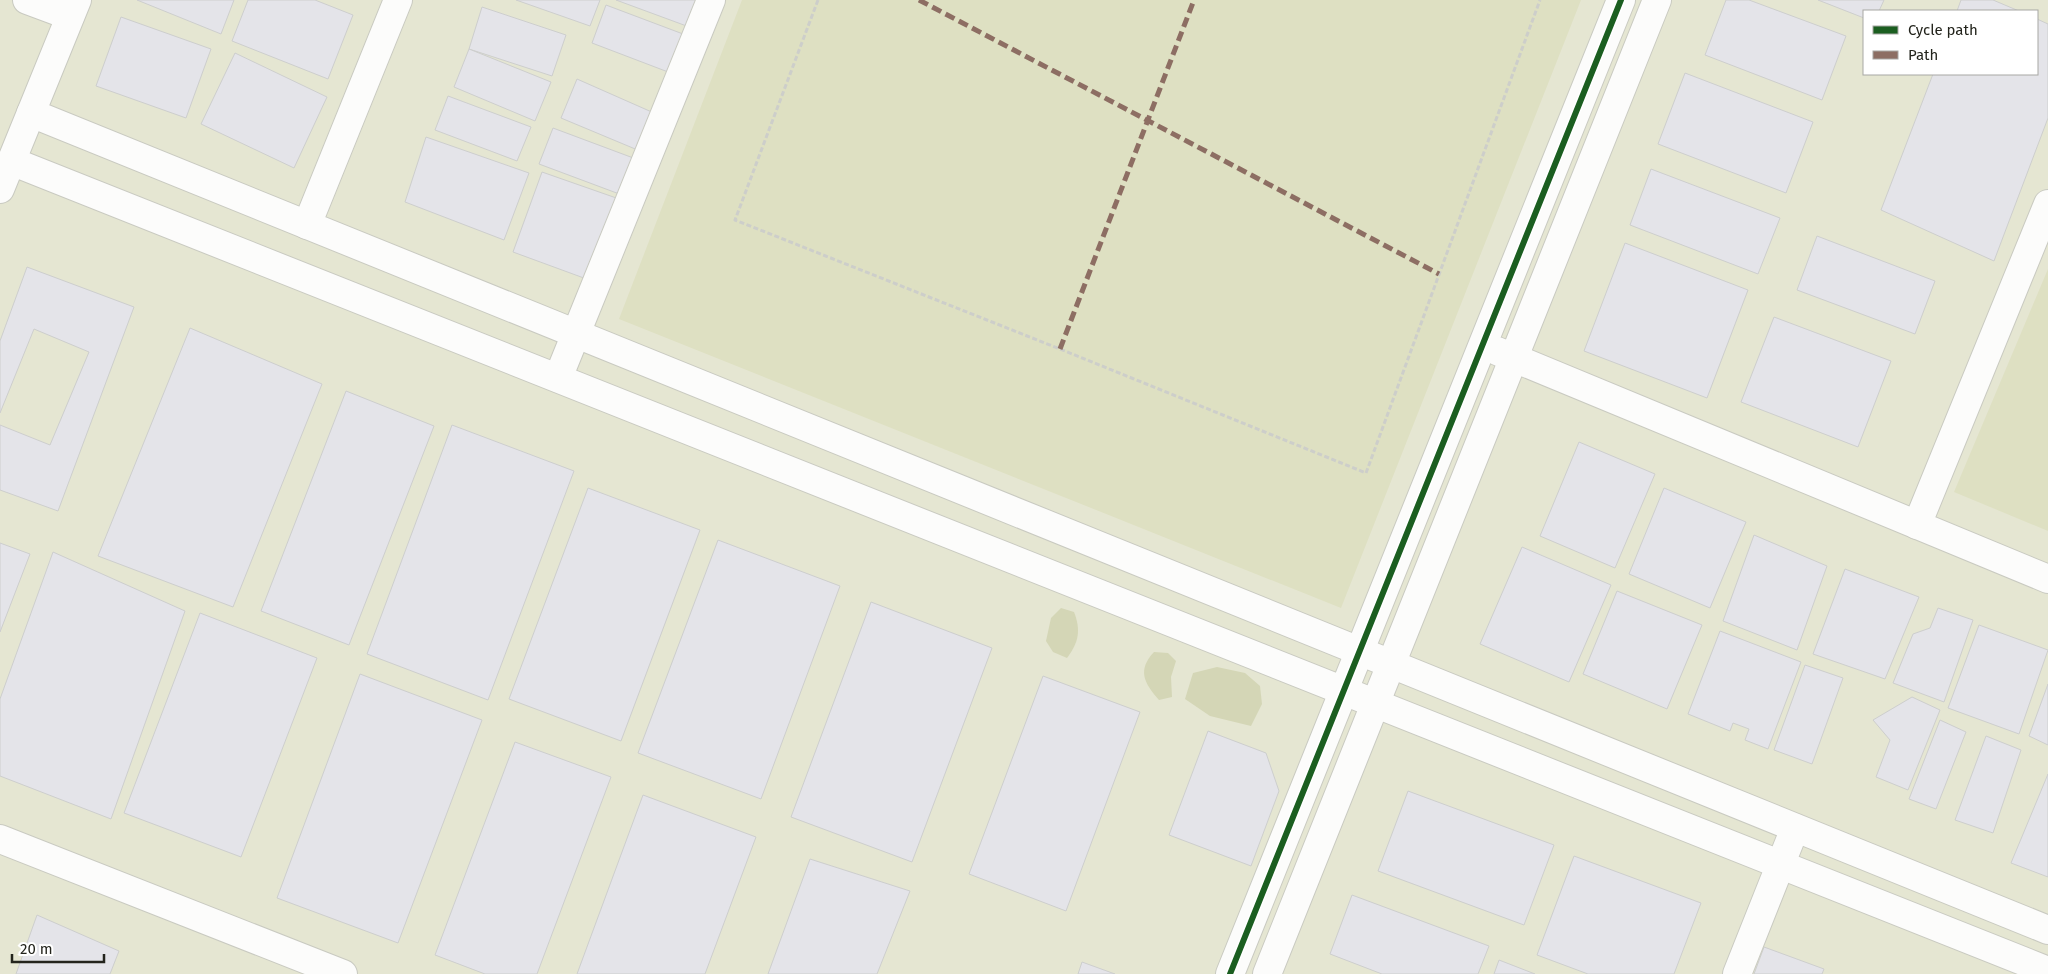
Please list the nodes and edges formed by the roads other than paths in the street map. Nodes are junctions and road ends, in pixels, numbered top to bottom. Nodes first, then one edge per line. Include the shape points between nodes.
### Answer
1 (27, 0) edge
2 (398, 0) edge
3 (711, 0) edge
4 (1621, 0) edge
5 (1657, 0) edge
6 (73, 8) edge
7 (31, 113) junction
8 (11, 161) junction
9 (0, 189) edge
10 (2048, 204) edge
11 (306, 225) junction
12 (576, 334) junction
13 (1483, 346) junction
14 (1514, 358) junction
15 (558, 378) junction
16 (1917, 525) junction
17 (2048, 579) edge
18 (1360, 652) junction
19 (1391, 664) junction
20 (1344, 691) junction
21 (1375, 703) junction
22 (1795, 828) junction
23 (0, 839) edge
24 (1781, 865) junction
25 (2048, 930) edge
26 (2048, 971) edge
27 (343, 974) edge
28 (1230, 974) edge
29 (1267, 974) edge
30 (1738, 974) edge

1 - 6 street
2 - 11 street
3 - 12 street
4 - 13 street
5 - 14 street
6 - 7 street
7 - 8 street
7 - 11 street
8 - 9 street
8 - 15 street
10 - 16 street
11 - 12 street
12 - 15 street
12 - 18 street
13 - 14 street
13 - 18 street
14 - 16 street
14 - 19 street
15 - 20 street
16 - 17 street
18 - 19 street
18 - 20 street
19 - 21 street
19 - 22 street
20 - 21 street
20 - 28 street
21 - 24 street
21 - 29 street
22 - 24 street
22 - 25 street
23 - 27 street
24 - 26 street
24 - 30 street

